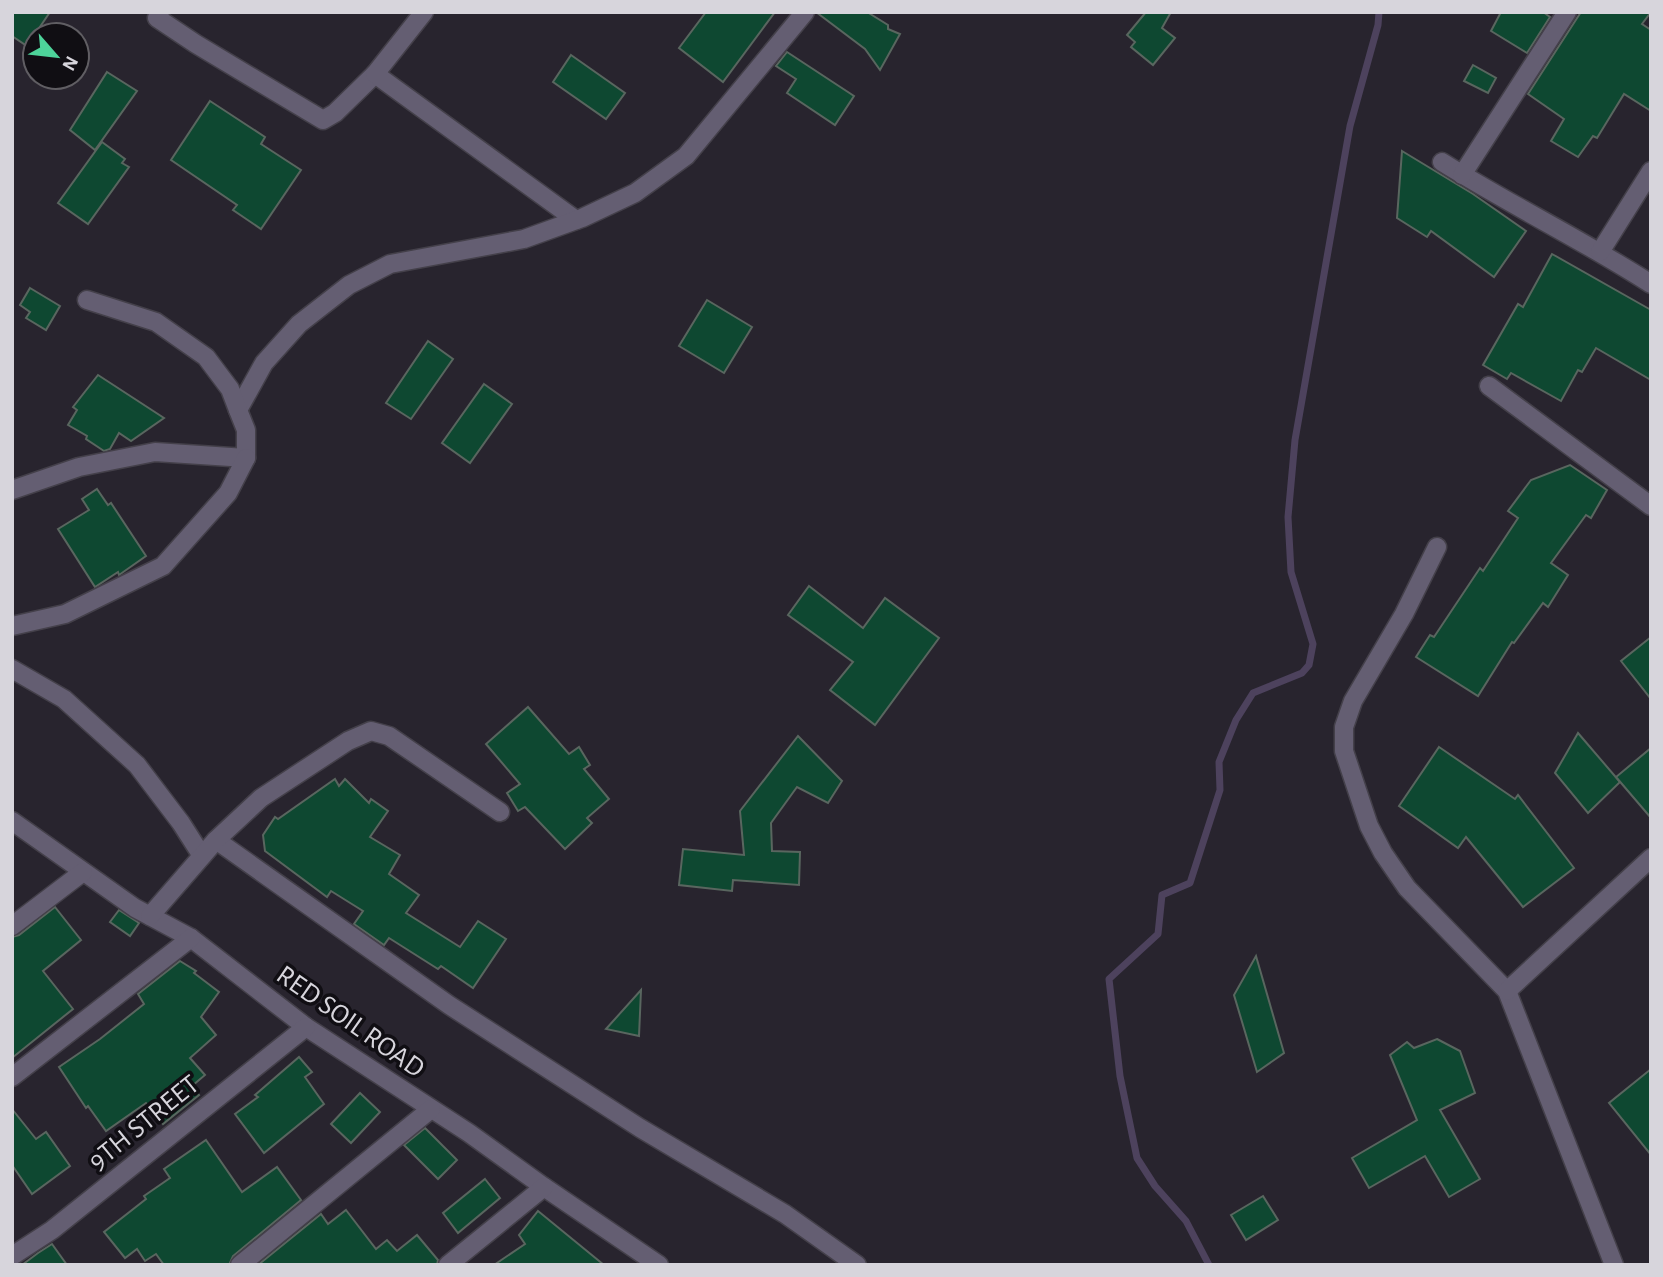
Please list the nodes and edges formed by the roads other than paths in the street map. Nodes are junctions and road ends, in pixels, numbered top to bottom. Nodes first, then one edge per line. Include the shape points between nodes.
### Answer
1 (160, 12) edge
2 (424, 12) edge
3 (805, 12) edge
4 (1567, 12) edge
5 (375, 74) junction
6 (1442, 162) dead end
7 (1651, 172) edge
8 (1462, 175) junction
9 (576, 220) junction
10 (1600, 252) junction
11 (1651, 284) edge
12 (87, 300) dead end
13 (1489, 386) dead end
14 (238, 410) junction
15 (246, 458) junction
16 (12, 490) edge
17 (1651, 506) edge
18 (1437, 547) dead end
19 (12, 626) edge
20 (12, 669) edge
21 (500, 812) dead end
22 (12, 821) edge
23 (216, 840) junction
24 (202, 856) junction
25 (1651, 859) edge
26 (83, 872) junction
27 (150, 916) junction
28 (12, 926) edge
29 (191, 938) junction
30 (1507, 991) junction
31 (306, 1027) junction
32 (12, 1077) edge
33 (431, 1109) junction
34 (544, 1187) junction
35 (12, 1256) edge
36 (240, 1265) edge
37 (448, 1265) edge
38 (659, 1265) edge
39 (857, 1265) edge
40 (1614, 1265) edge

1 - 5 street via 158,18 195,44 323,120
2 - 5 street
3 - 9 street via 686,156 635,193
4 - 8 street
5 - 9 street
6 - 8 street
7 - 10 street
8 - 10 street
9 - 14 street via 524,239 390,264 349,285 299,324 264,363
10 - 11 street
12 - 14 street via 156,322 206,357 230,389
13 - 17 street
14 - 15 street via 246,430
15 - 16 street via 155,452 79,467
15 - 19 street via 228,493 163,566 65,614
18 - 30 street via 1353,701 1344,727 1344,751 1383,853 1407,888
20 - 24 street via 64,699 137,765
21 - 23 street via 389,736 371,731 261,798
22 - 26 street, RED SOIL ROAD
23 - 24 street
23 - 39 street via 449,1005 640,1128 785,1214
24 - 27 street
25 - 30 street
26 - 27 street, RED SOIL ROAD
26 - 28 street
27 - 29 street, RED SOIL ROAD
29 - 31 street, RED SOIL ROAD
29 - 32 street
30 - 40 street
31 - 33 street, RED SOIL ROAD
31 - 35 street, 9TH STREET via 52,1230
33 - 34 street, RED SOIL ROAD
33 - 36 street
34 - 37 street
34 - 38 street, RED SOIL ROAD

